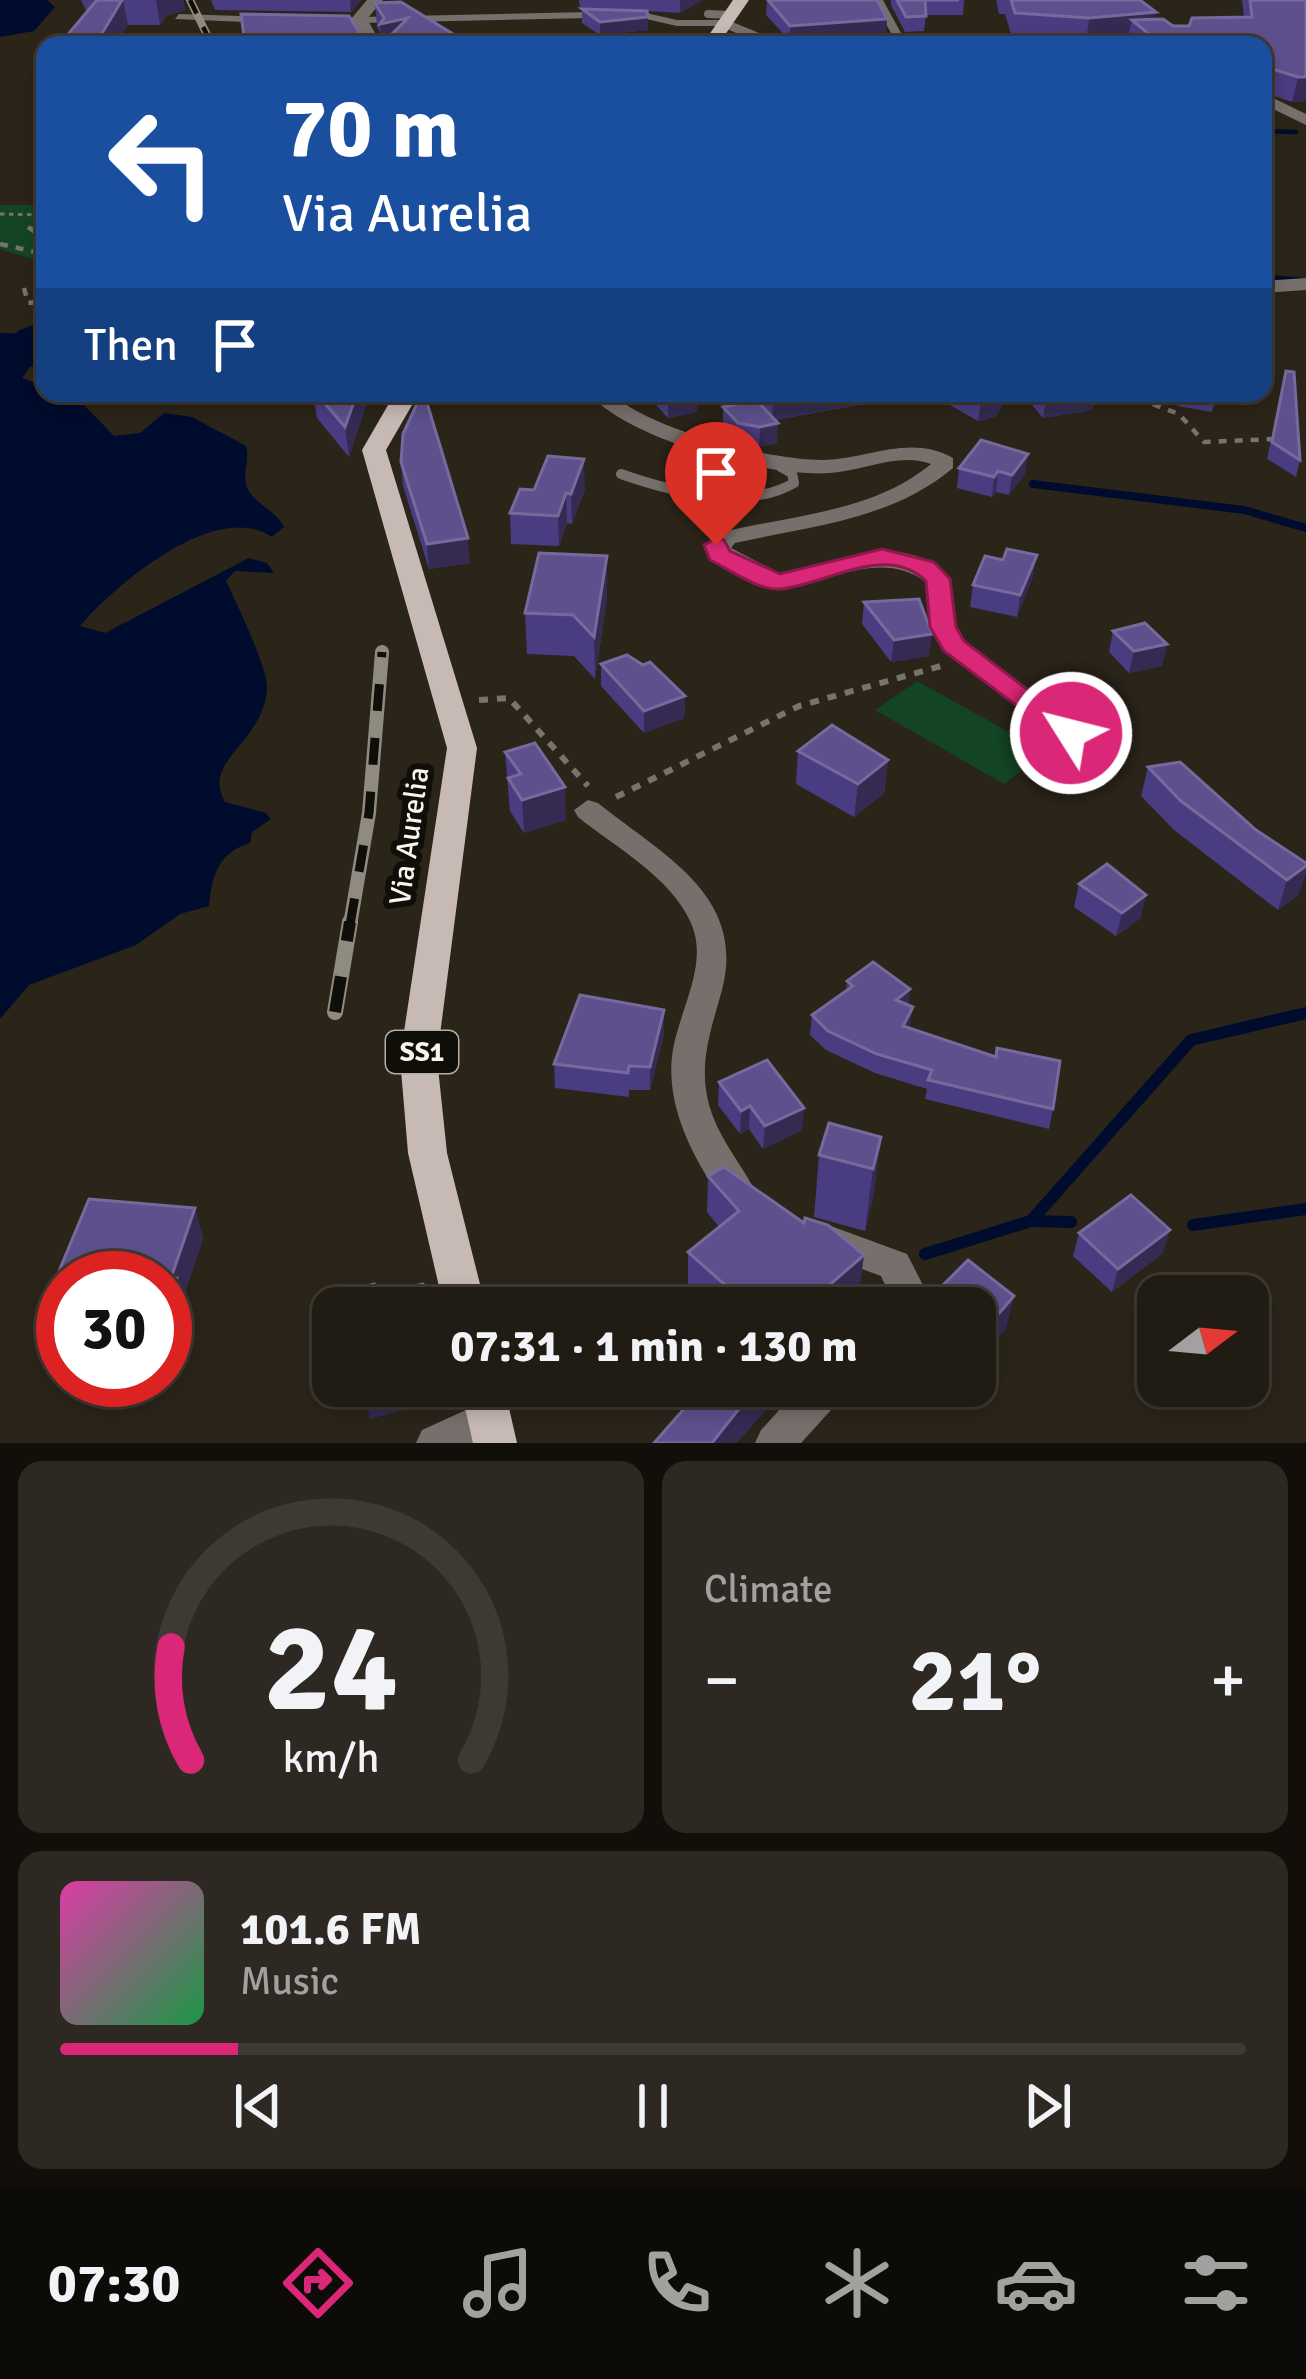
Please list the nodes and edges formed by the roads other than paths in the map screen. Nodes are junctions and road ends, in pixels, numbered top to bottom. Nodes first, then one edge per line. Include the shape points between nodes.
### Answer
1 (374, 0) edge
2 (877, 1) edge
3 (904, 2) edge
4 (732, 13) edge
5 (708, 14) dead end
6 (179, 17) dead end
7 (289, 20) edge
8 (354, 20) junction
9 (896, 30) dead end
10 (366, 36) edge
11 (764, 36) edge
12 (1272, 103) edge
13 (1306, 121) edge
14 (1306, 284) edge
15 (1272, 286) edge
16 (401, 402) edge
17 (608, 402) edge
18 (782, 467) junction
19 (621, 475) dead end
20 (1071, 733) dead end
21 (593, 804) road end
22 (460, 1287) edge
23 (905, 1287) edge
24 (808, 1407) edge
25 (489, 1416) edge
26 (436, 1443) edge
27 (775, 1443) edge

1 - 8 street
2 - 3 street
2 - 9 street
4 - 5 lane
4 - 8 street via 676,23 637,14
4 - 11 street
6 - 7 street via 232,26
8 - 10 street
12 - 13 street
14 - 15 street
16 - 22 main road, Via Aurelia / SS1 via 375,458 462,748 423,1020 420,1102
17 - 18 street via 714,452
18 - 19 lane via 794,484 755,498
18 - 20 street via 862,465 910,452 945,463 928,481 891,497 727,538 716,550 777,582 882,556 925,567 938,579 943,627 968,660
21 - 23 street via 683,886 710,929 707,982 688,1055 694,1121 743,1200 894,1265
24 - 27 street
25 - 26 street

